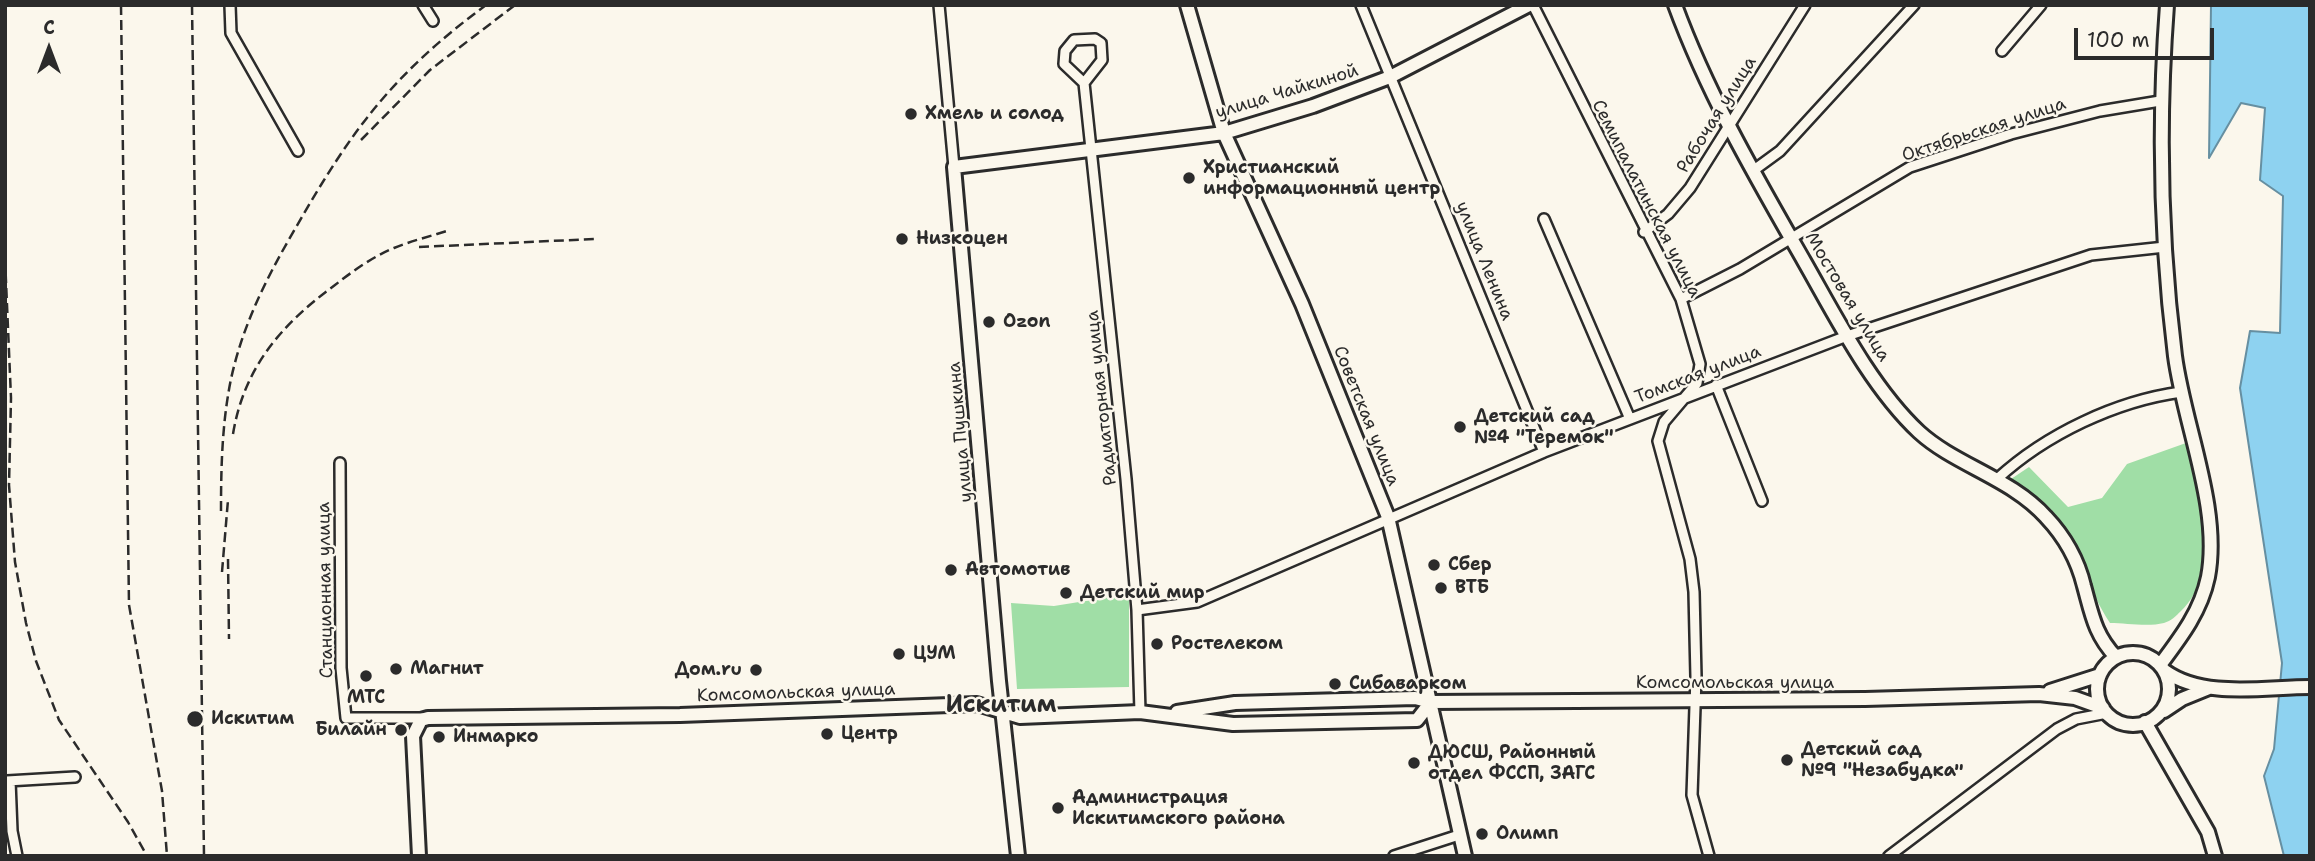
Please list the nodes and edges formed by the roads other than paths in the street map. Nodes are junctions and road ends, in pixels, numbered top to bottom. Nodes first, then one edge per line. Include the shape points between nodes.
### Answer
1 (230, 5) edge
2 (423, 5) edge
3 (939, 5) edge
4 (1188, 5) edge
5 (1361, 5) edge
6 (1531, 5) edge
7 (1675, 5) edge
8 (1805, 5) edge
9 (1914, 5) edge
10 (2041, 5) edge
11 (2167, 5) edge
12 (433, 21) dead end
13 (2002, 51) dead end
14 (1391, 77) junction
15 (1084, 83) junction
16 (2160, 101) junction
17 (1727, 125) junction
18 (1224, 132) junction
19 (1093, 149) junction
20 (298, 151) dead end
21 (954, 167) junction
22 (1754, 170) junction
23 (1544, 219) dead end
24 (1644, 232) junction
25 (1791, 238) junction
26 (2165, 247) junction
27 (1681, 299) junction
28 (1847, 336) junction
29 (1716, 385) junction
30 (2181, 392) junction
31 (1685, 399) junction
32 (1630, 419) junction
33 (1544, 452) junction
34 (340, 463) dead end
35 (1997, 479) junction
36 (1762, 501) dead end
37 (1388, 517) junction
38 (1137, 610) junction
39 (2116, 657) junction
40 (2163, 668) junction
41 (2100, 675) junction
42 (2310, 687) edge
43 (2209, 688) junction
44 (2039, 694) junction
45 (1694, 701) junction
46 (1431, 702) junction
47 (2105, 711) junction
48 (1002, 712) junction
49 (1140, 712) junction
50 (1163, 714) junction
51 (2158, 715) junction
52 (428, 718) junction
53 (2146, 723) junction
54 (75, 778) dead end
55 (8, 781) edge
56 (1459, 835) junction
57 (17, 856) edge
58 (419, 856) edge
59 (1018, 856) edge
60 (1394, 856) edge
61 (1465, 856) edge
62 (1709, 856) edge
63 (1889, 856) edge
64 (2215, 856) edge

1 - 20 street via 231,33
2 - 12 street
3 - 21 street, улица Пушкина
4 - 18 main road, Советская улица
5 - 14 street, улица Ленина
6 - 14 main road, улица Чайкиной
6 - 24 street, Семипалатинская улица
7 - 17 main road, Мостовая улица via 1697,67
8 - 17 street, Рабочая улица
9 - 22 street via 1780,151
10 - 13 street
11 - 16 main road
14 - 18 main road, улица Чайкиной
14 - 33 street, улица Ленина
15 - 15 street, Радиаторная улица via 1102,60 1101,43 1095,39 1074,40 1065,51 1064,64
15 - 19 street, Радиаторная улица
16 - 25 street, Октябрьская улица via 2011,134 1910,167
16 - 26 main road
17 - 22 main road, Мостовая улица
17 - 24 street, Рабочая улица via 1690,188 1668,214
18 - 19 main road, улица Чайкиной
18 - 37 main road, Советская улица via 1302,304
19 - 21 main road, улица Чайкиной
19 - 38 street, Радиаторная улица
21 - 48 main road, улица Пушкина
22 - 25 main road, Мостовая улица
23 - 32 street
24 - 27 street, Семипалатинская улица
25 - 27 street, Октябрьская улица
25 - 28 main road, Мостовая улица
26 - 28 street, Томская улица via 2091,255
26 - 30 main road
27 - 31 street, Семипалатинская улица via 1700,364 1697,383
28 - 29 street, Томская улица
28 - 35 main road, Мостовая улица via 1920,433
29 - 31 street, Томская улица
29 - 36 street
30 - 35 street via 2085,421
30 - 40 main road via 2203,487 2210,554 2194,618
31 - 32 street, Томская улица
31 - 45 street, Семипалатинская улица via 1664,422 1658,441 1691,570
32 - 33 street, Томская улица
33 - 37 street, Томская улица
34 - 52 street, Станционная улица via 341,668 346,718
35 - 39 main road, Мостовая улица via 2031,502 2064,540 2084,585 2092,624
37 - 38 street, Томская улица via 1197,602
37 - 46 main road, Советская улица
38 - 49 street, Радиаторная улица
39 - 40 main road via 2141,653
39 - 41 main road
40 - 43 main road via 2188,683
40 - 51 main road via 2170,688
41 - 44 main road, Комсомольская улица
41 - 47 main road via 2098,693
42 - 43 main road
43 - 51 main road via 2182,698
44 - 45 main road, Комсомольская улица
44 - 47 main road, Комсомольская улица via 2075,698
45 - 46 main road, Комсомольская улица
45 - 62 street, Семипалатинская улица via 1692,795
46 - 50 main road, Комсомольская улица via 1415,698 1235,703
46 - 50 main road, Комсомольская улица via 1417,720 1233,724
46 - 56 main road, Советская улица
47 - 53 main road via 2123,723
47 - 63 street via 2057,729
48 - 49 main road, Комсомольская улица via 1020,717
48 - 52 main road, Комсомольская улица via 977,704
48 - 59 main road, улица Пушкина
49 - 50 main road, Комсомольская улица
51 - 53 main road
52 - 58 main road via 421,720 414,736
53 - 64 main road via 2208,832
54 - 55 street
55 - 57 street
56 - 60 street
56 - 61 main road, Советская улица

